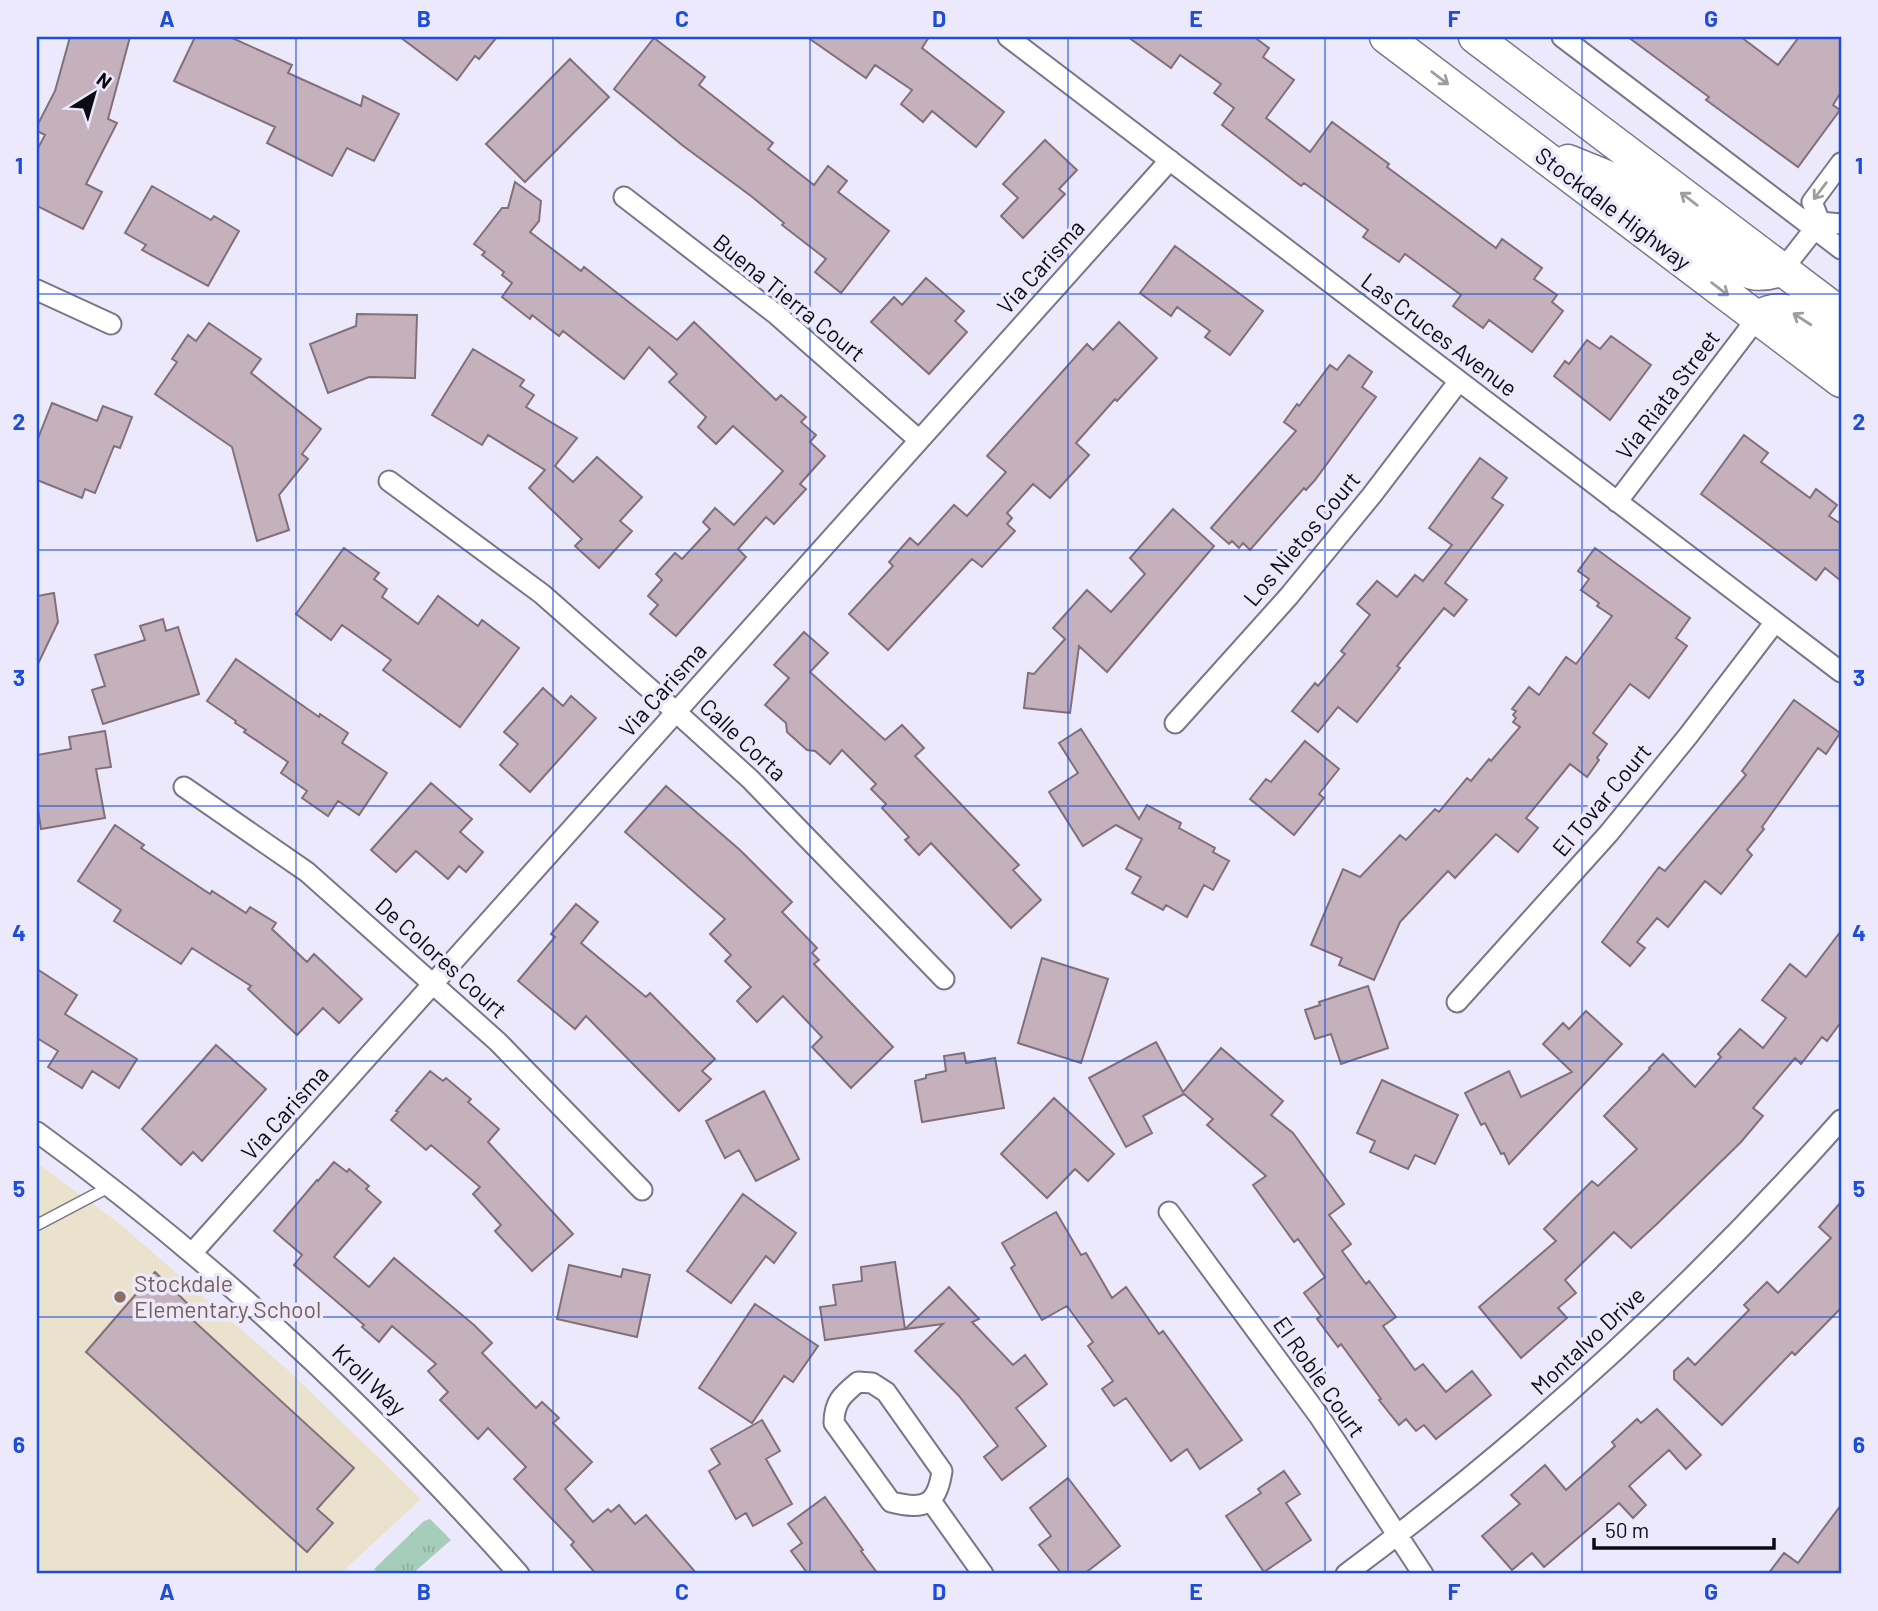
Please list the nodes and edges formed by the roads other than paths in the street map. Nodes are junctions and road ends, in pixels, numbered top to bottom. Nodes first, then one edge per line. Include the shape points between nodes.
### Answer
1 (1007, 37) edge
2 (1386, 37) edge
3 (1475, 37) edge
4 (1562, 37) edge
5 (1531, 147) junction
6 (1170, 160) junction
7 (1841, 163) edge
8 (624, 197) dead end
9 (1817, 225) junction
10 (1841, 225) edge
11 (1841, 248) edge
12 (1783, 269) junction
13 (37, 290) edge
14 (1841, 314) edge
15 (1758, 317) junction
16 (111, 324) dead end
17 (1841, 347) edge
18 (1459, 381) junction
19 (1841, 381) edge
20 (919, 440) junction
21 (389, 481) dead end
22 (1617, 502) junction
23 (1775, 622) junction
24 (1841, 672) edge
25 (676, 712) junction
26 (1175, 723) dead end
27 (184, 787) dead end
28 (944, 979) dead end
29 (433, 983) junction
30 (1457, 1002) dead end
31 (1841, 1120) edge
32 (37, 1132) edge
33 (111, 1186) junction
34 (642, 1190) dead end
35 (1169, 1212) dead end
36 (37, 1225) edge
37 (193, 1252) junction
38 (930, 1501) junction
39 (1398, 1536) junction
40 (519, 1574) edge
41 (983, 1574) edge
42 (1346, 1574) edge
43 (1423, 1574) edge

1 - 6 street, Las Cruces Avenue
2 -> 5 main road, Stockdale Highway
12 -> 3 main road
4 - 9 street
5 - 12 main road via 1615,180 1741,270 1767,275
5 -> 15 main road, Stockdale Highway
6 - 18 street, Las Cruces Avenue
6 - 20 street, Via Carisma
7 -> 9 street via 1812,202
8 - 20 street, Buena Tierra Court via 777,315
9 - 10 street
9 - 11 street
9 - 12 street
12 - 14 main road
13 - 16 street
17 -> 15 main road via 1794,313 1780,309
15 - 19 main road, Stockdale Highway
15 - 22 street, Via Riata Street
18 - 22 street, Las Cruces Avenue
18 - 26 street, Los Nietos Court via 1289,596
20 - 25 street, Via Carisma
21 - 25 street, Calle Corta via 542,594
22 - 23 street, Las Cruces Avenue
23 - 24 street, Las Cruces Avenue
23 - 30 street, El Tovar Court via 1609,832
25 - 28 street, Calle Corta via 750,779
25 - 29 street, Via Carisma
27 - 29 street, De Colores Court via 307,872
29 - 34 street, De Colores Court via 498,1042
29 - 37 street, Via Carisma
31 - 39 street, Montalvo Drive via 1717,1254 1616,1351
32 - 33 street, Kroll Way
33 - 36 lane
33 - 37 street, Kroll Way
35 - 39 street, El Roble Court via 1319,1416
37 - 40 street, Kroll Way via 376,1420
38 - 38 street via 939,1490 942,1471 886,1392 872,1383 858,1382 834,1407 834,1423 891,1502 911,1507
38 - 41 street
39 - 42 street, Montalvo Drive
39 - 43 street, El Roble Court

